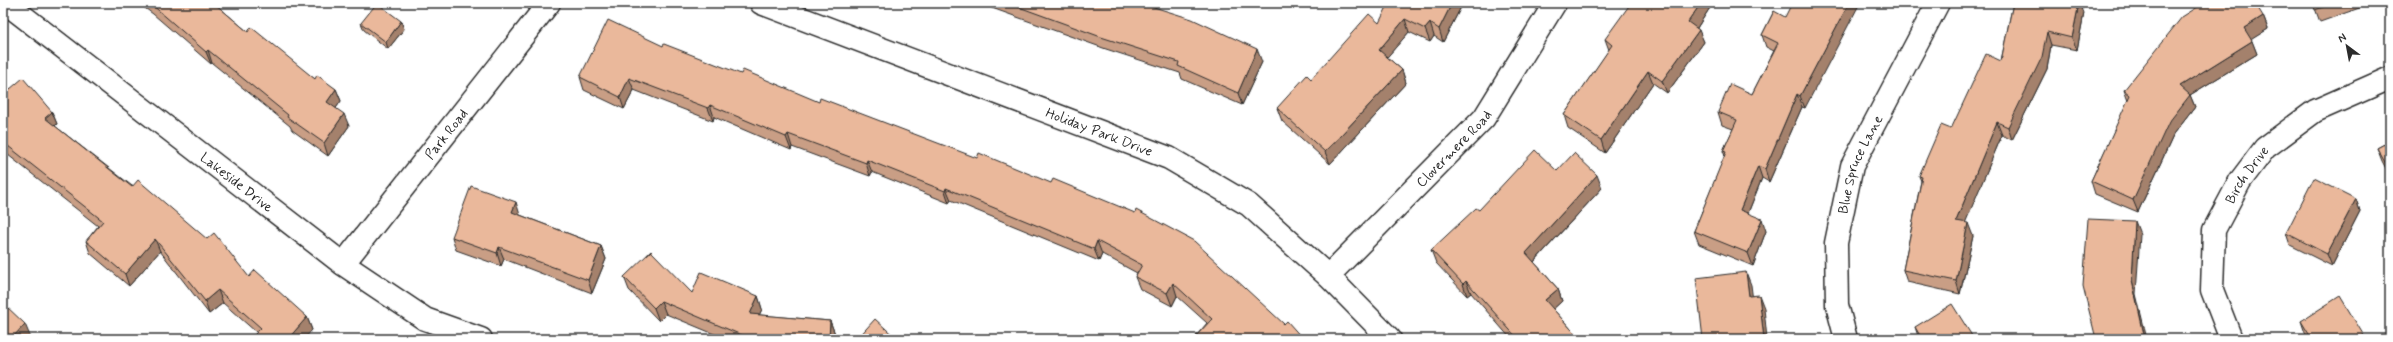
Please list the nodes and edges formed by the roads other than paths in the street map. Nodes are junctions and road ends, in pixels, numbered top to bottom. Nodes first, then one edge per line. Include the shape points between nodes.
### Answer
1 (6, 3) edge
2 (549, 3) edge
3 (761, 3) edge
4 (1555, 3) edge
5 (1938, 3) edge
6 (2390, 78) edge
7 (343, 264) junction
8 (1328, 276) junction
9 (481, 339) edge
10 (1390, 339) edge
11 (1846, 339) edge
12 (2231, 339) edge

1 - 7 street, Lakeside Drive
2 - 7 street, Park Road
3 - 8 street, Holiday Park Drive via 1170,158 1249,205
4 - 8 street, Clovermere Road via 1484,118
5 - 11 street, Blue Spruce Lane via 1852,166 1836,243 1836,305
6 - 12 street, Birch Drive via 2315,111 2265,148 2240,182 2214,230 2212,290
7 - 9 street, Lakeside Drive via 425,319
8 - 10 street, Holiday Park Drive

